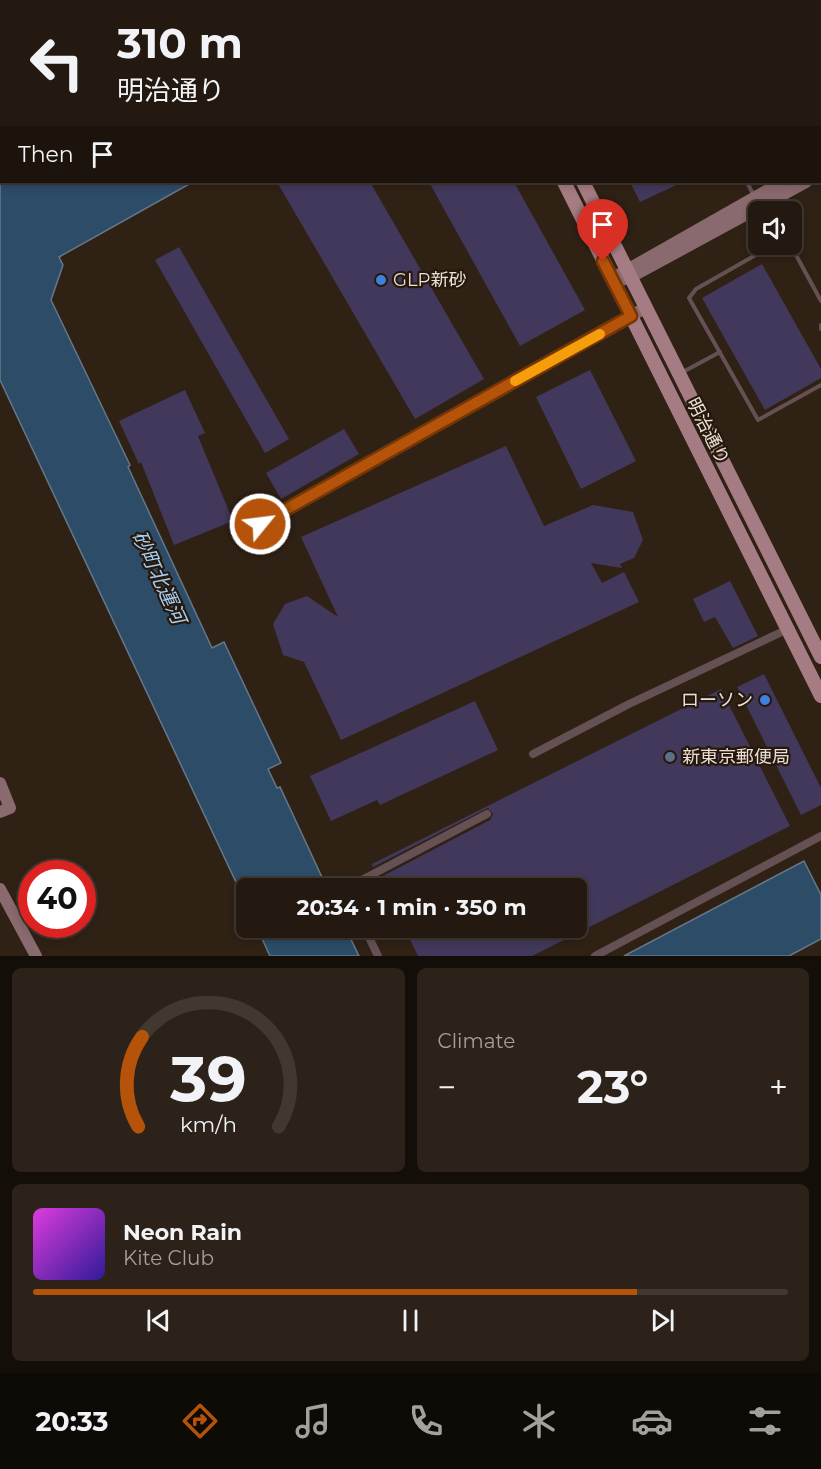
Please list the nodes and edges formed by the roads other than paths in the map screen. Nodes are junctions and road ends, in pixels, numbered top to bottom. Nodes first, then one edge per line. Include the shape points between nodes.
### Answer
1 (564, 183) edge
2 (583, 183) edge
3 (747, 183) edge
4 (780, 183) edge
5 (805, 183) edge
6 (754, 197) junction
7 (760, 201) edge
8 (778, 201) edge
9 (748, 217) edge
10 (756, 255) edge
11 (796, 255) edge
12 (627, 274) junction
13 (614, 282) junction
14 (821, 300) edge
15 (645, 308) junction
16 (631, 316) junction
17 (720, 352) junction
18 (679, 374) junction
19 (821, 385) edge
20 (260, 524) dead end
21 (788, 630) junction
22 (821, 657) edge
23 (821, 696) edge
24 (533, 754) dead end
25 (0, 783) edge
26 (0, 812) edge
27 (487, 814) dead end
28 (821, 836) edge
29 (366, 878) edge
30 (0, 889) edge
31 (369, 938) edge
32 (36, 956) edge
33 (378, 956) edge
34 (596, 956) edge

1 - 13 main road, 明治通り
2 - 12 main road, 明治通り
3 - 6 lane
4 - 6 street
5 - 8 street
6 - 7 lane
6 - 12 street
9 - 12 street
10 - 17 lane via 690,293 689,298
11 - 14 lane
12 - 13 street
12 - 15 main road, 明治通り
13 - 16 main road, 明治通り
15 - 16 street
15 - 18 main road, 明治通り
16 - 20 street
16 - 21 main road, 明治通り
17 - 18 lane
17 - 19 lane via 758,420
18 - 22 main road, 明治通り
21 - 23 main road, 明治通り
21 - 24 street
25 - 26 street via 10,808
27 - 29 street
28 - 34 street
30 - 32 street
31 - 33 street

